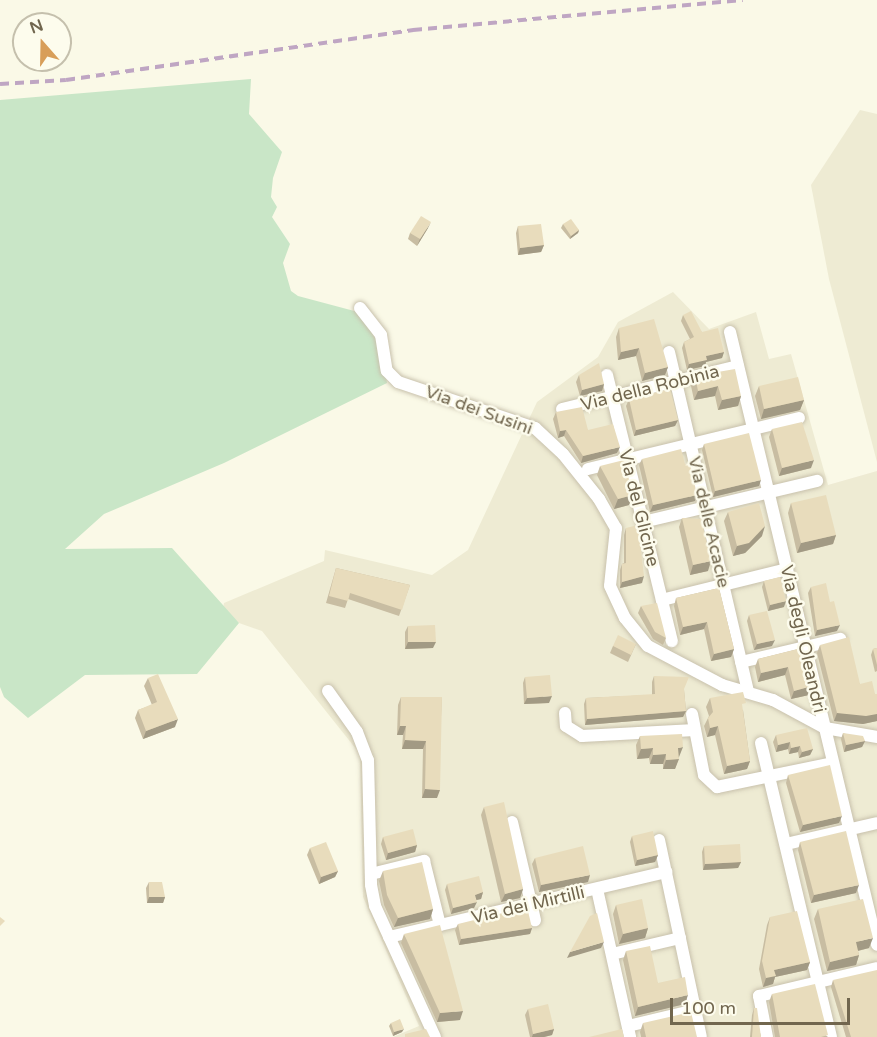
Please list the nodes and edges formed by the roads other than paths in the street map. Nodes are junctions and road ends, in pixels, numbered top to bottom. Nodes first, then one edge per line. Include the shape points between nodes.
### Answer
1 (360, 308) dead end
2 (730, 332) dead end
3 (669, 352) dead end
4 (738, 366) junction
5 (607, 375) dead end
6 (676, 381) junction
7 (612, 397) junction
8 (562, 409) edge
9 (799, 418) dead end
10 (753, 429) junction
11 (690, 444) junction
12 (627, 459) junction
13 (588, 469) dead end
14 (817, 481) dead end
15 (768, 493) junction
16 (705, 508) junction
17 (643, 522) junction
18 (787, 569) junction
19 (723, 585) junction
20 (662, 600) junction
21 (840, 639) edge
22 (672, 641) dead end
23 (806, 647) junction
24 (741, 662) junction
25 (328, 691) dead end
26 (748, 692) junction
27 (565, 713) dead end
28 (692, 714) dead end
29 (825, 728) junction
30 (695, 730) junction
31 (877, 737) edge
32 (761, 743) dead end
33 (833, 763) junction
34 (771, 777) junction
35 (512, 822) dead end
36 (877, 823) edge
37 (849, 828) junction
38 (659, 840) dead end
39 (786, 844) junction
40 (666, 872) junction
41 (371, 874) junction
42 (597, 888) junction
43 (531, 904) junction
44 (535, 920) dead end
45 (440, 926) junction
46 (389, 937) junction
47 (680, 939) junction
48 (877, 945) edge
49 (612, 954) junction
50 (877, 969) edge
51 (818, 982) junction
52 (695, 1010) junction
53 (629, 1031) edge
54 (435, 1037) edge
55 (701, 1037) edge
56 (767, 1037) edge
57 (831, 1037) edge

1 - 26 street, Via dei Susini via 381,335 387,371 398,382 516,420 550,440 600,499 616,528 610,586 638,635 648,646 722,685
2 - 4 street, Via degli Oleandri
3 - 6 street, Via delle Acacie
4 - 6 street, Via della Robinia
4 - 10 street, Via degli Oleandri
5 - 7 street, Via del Glicine
6 - 7 street, Via della Robinia
6 - 11 street, Via delle Acacie
7 - 8 street, Via della Robinia
7 - 12 street, Via del Glicine
9 - 10 street
10 - 11 street
10 - 15 street, Via degli Oleandri
11 - 12 street
11 - 16 street, Via delle Acacie
12 - 13 street
12 - 17 street, Via del Glicine
14 - 15 street
15 - 16 street
15 - 18 street, Via degli Oleandri
16 - 17 street
16 - 19 street, Via delle Acacie
17 - 20 street, Via del Glicine
18 - 19 street
18 - 23 street, Via degli Oleandri
19 - 20 street
19 - 24 street, Via delle Acacie
20 - 22 street, Via del Glicine
21 - 23 street
23 - 24 street
23 - 29 street, Via degli Oleandri
24 - 26 street, Via delle Acacie
25 - 41 street via 357,732 368,760
26 - 29 street, Via dei Susini via 779,702
27 - 30 street via 566,726 582,736
28 - 30 street
29 - 31 street, Via dei Susini
29 - 33 street, Via degli Oleandri
30 - 34 street via 708,782 726,787
32 - 34 street
33 - 34 street
33 - 37 street, Via degli Oleandri
34 - 39 street
35 - 43 street
36 - 37 street
37 - 39 street
37 - 48 street, Via degli Oleandri via 860,900
38 - 40 street
39 - 51 street via 808,912
40 - 42 street, Via dei Mirtilli
40 - 47 street
41 - 45 street via 424,861
41 - 46 street via 375,906
42 - 43 street, Via dei Mirtilli
42 - 49 street
43 - 44 street
43 - 45 street, Via dei Mirtilli
45 - 46 street, Via dei Mirtilli
46 - 54 street
47 - 49 street
47 - 52 street
49 - 53 street
50 - 51 street
51 - 56 street via 759,996
51 - 57 street
52 - 53 street
52 - 55 street

